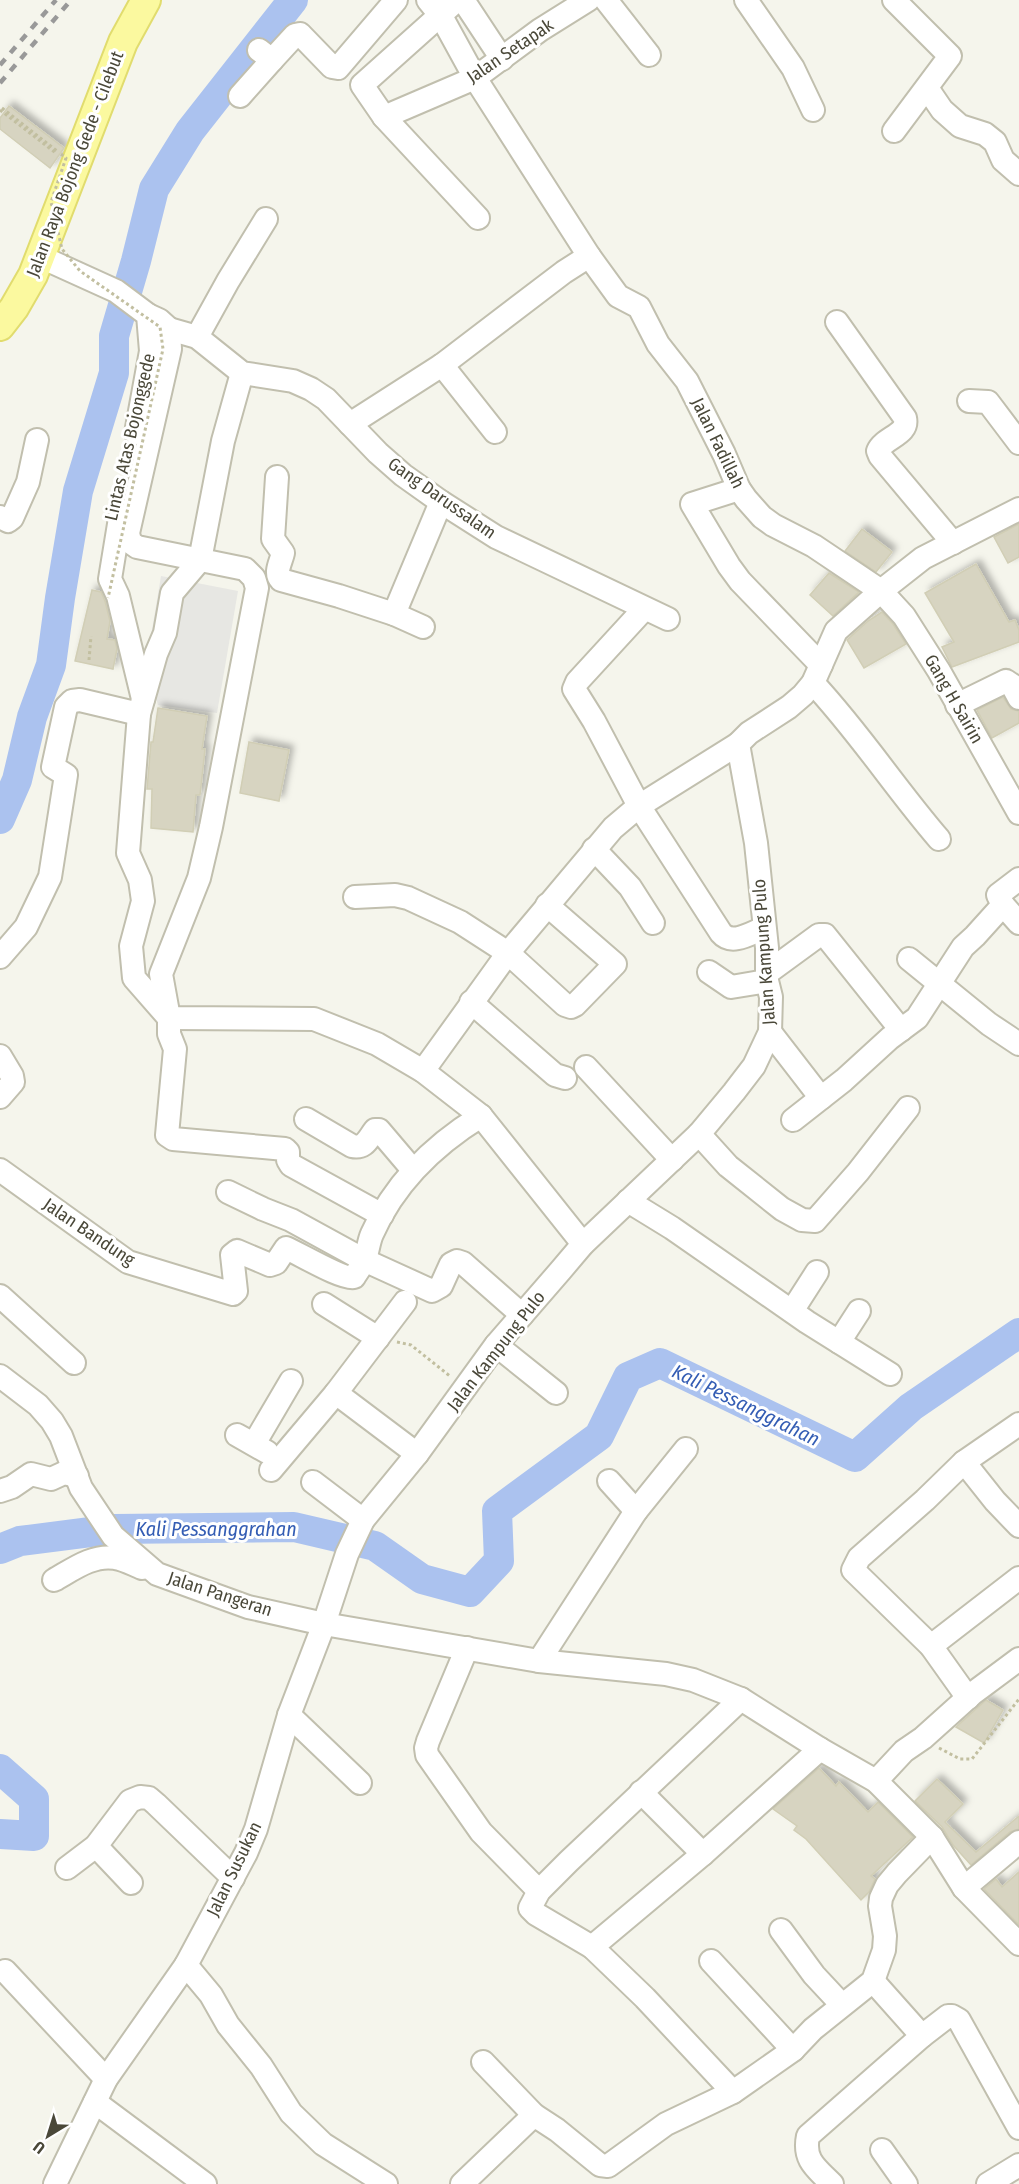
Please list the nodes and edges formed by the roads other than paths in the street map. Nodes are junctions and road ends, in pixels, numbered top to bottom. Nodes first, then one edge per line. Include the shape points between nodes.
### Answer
1 (146, 0) edge
2 (396, 0) edge
3 (458, 0) edge
4 (463, 0) edge
5 (606, 0) edge
6 (746, 0) edge
7 (894, 0) edge
8 (576, 3) edge
9 (434, 8) edge
10 (649, 55) dead end
11 (502, 59) junction
12 (342, 62) junction
13 (475, 78) junction
14 (362, 85) junction
15 (927, 88) junction
16 (240, 96) dead end
17 (813, 110) dead end
18 (384, 117) junction
19 (894, 131) dead end
20 (1019, 174) edge
21 (478, 218) dead end
22 (266, 219) dead end
23 (589, 256) junction
24 (41, 257) junction
25 (145, 312) junction
26 (837, 322) dead end
27 (0, 326) edge
28 (169, 329) junction
29 (197, 337) junction
30 (442, 365) junction
31 (242, 373) junction
32 (969, 401) dead end
33 (350, 424) junction
34 (495, 432) dead end
35 (37, 440) dead end
36 (1019, 443) edge
37 (277, 477) dead end
38 (739, 489) junction
39 (441, 502) junction
40 (1019, 509) edge
41 (0, 517) edge
42 (953, 543) junction
43 (200, 560) junction
44 (881, 591) junction
45 (644, 609) junction
46 (394, 614) junction
47 (668, 619) dead end
48 (423, 627) dead end
49 (817, 674) junction
50 (1019, 698) edge
51 (957, 705) junction
52 (141, 707) junction
53 (738, 744) junction
54 (639, 806) junction
55 (1019, 813) edge
56 (939, 839) dead end
57 (594, 849) junction
58 (1019, 879) edge
59 (355, 897) dead end
60 (547, 905) junction
61 (1003, 905) junction
62 (653, 923) dead end
63 (1019, 923) edge
64 (765, 928) junction
65 (508, 953) junction
66 (0, 957) edge
67 (909, 959) dead end
68 (709, 972) dead end
69 (767, 977) junction
70 (941, 984) junction
71 (471, 1002) junction
72 (169, 1018) junction
73 (901, 1030) junction
74 (770, 1032) junction
75 (1019, 1044) edge
76 (0, 1056) edge
77 (586, 1067) dead end
78 (423, 1071) junction
79 (565, 1078) dead end
80 (0, 1096) edge
81 (821, 1098) junction
82 (908, 1108) dead end
83 (481, 1116) junction
84 (306, 1119) dead end
85 (793, 1120) dead end
86 (699, 1134) junction
87 (672, 1160) junction
88 (0, 1170) edge
89 (413, 1170) junction
90 (228, 1192) dead end
91 (628, 1201) junction
92 (382, 1215) junction
93 (584, 1244) junction
94 (364, 1260) junction
95 (817, 1272) dead end
96 (0, 1296) edge
97 (405, 1302) dead end
98 (324, 1304) dead end
99 (792, 1311) junction
100 (859, 1311) dead end
101 (522, 1315) junction
102 (378, 1338) junction
103 (839, 1342) junction
104 (496, 1345) junction
105 (74, 1363) dead end
106 (890, 1374) dead end
107 (0, 1376) edge
108 (291, 1381) dead end
109 (336, 1393) junction
110 (556, 1393) dead end
111 (1019, 1424) edge
112 (686, 1449) dead end
113 (417, 1454) junction
114 (964, 1462) junction
115 (609, 1481) dead end
116 (79, 1482) junction
117 (313, 1482) dead end
118 (0, 1491) edge
119 (636, 1511) junction
120 (360, 1524) junction
121 (1019, 1526) edge
122 (157, 1574) junction
123 (1019, 1578) edge
124 (54, 1580) dead end
125 (324, 1623) junction
126 (931, 1646) junction
127 (467, 1648) junction
128 (1019, 1659) edge
129 (539, 1661) junction
130 (968, 1698) junction
131 (741, 1699) junction
132 (289, 1714) junction
133 (820, 1749) junction
134 (876, 1781) junction
135 (360, 1783) dead end
136 (641, 1792) junction
137 (932, 1838) junction
138 (1019, 1842) edge
139 (96, 1845) junction
140 (703, 1854) junction
141 (67, 1868) dead end
142 (233, 1878) junction
143 (131, 1883) dead end
144 (964, 1888) junction
145 (539, 1891) junction
146 (781, 1930) dead end
147 (1019, 1944) edge
148 (592, 1947) junction
149 (711, 1961) dead end
150 (186, 1965) junction
151 (5, 1971) dead end
152 (873, 1981) junction
153 (842, 2005) junction
154 (922, 2036) junction
155 (793, 2050) junction
156 (483, 2062) dead end
157 (106, 2079) junction
158 (734, 2092) junction
159 (95, 2102) junction
160 (534, 2115) junction
161 (1019, 2128) edge
162 (882, 2150) dead end
163 (1019, 2165) edge
164 (55, 2184) edge
165 (205, 2184) edge
166 (386, 2184) edge
167 (462, 2184) edge
168 (832, 2184) edge
169 (906, 2184) edge
170 (988, 2184) edge

1 - 24 main road, Jalan Raya Bojong Gede - Cilebut via 123,42
2 - 12 street
3 - 9 street
4 - 11 street
5 - 10 street
6 - 17 street via 793,68
7 - 15 street via 950,56
8 - 11 street, Jalan Setapak
9 - 13 street
9 - 14 street
11 - 13 street, Jalan Setapak
12 - 14 street
12 - 16 street via 338,68 332,68 300,34 295,35 266,55
13 - 18 street, Jalan Setapak
13 - 23 street
14 - 18 street
15 - 19 street
15 - 20 street via 942,110 960,126 986,134 995,142 1002,160
18 - 21 street
22 - 29 street
23 - 30 street
23 - 38 street, Jalan Fadillah via 618,296 641,310 658,344 694,394
24 - 25 street, Gang Darussalam, bridge via 116,291
24 - 27 main road, Jalan Raya Bojong Gede - Cilebut
25 - 28 street, Gang Darussalam
25 - 52 street via 151,351 110,579
26 - 42 street via 907,424 880,446 880,456
28 - 29 street, Gang Darussalam
28 - 43 street via 170,349 128,533 130,542 137,547
29 - 31 street, Gang Darussalam
30 - 33 street
30 - 34 street
31 - 33 street, Gang Darussalam via 293,381 311,389
31 - 43 street via 223,441
32 - 36 street via 988,402
33 - 39 street, Gang Darussalam via 404,475
35 - 41 street via 28,482 12,518 8,521
37 - 46 street via 273,539 283,553 278,578
38 - 44 street, Jalan Fadillah via 773,525 814,546
38 - 49 street via 692,504 740,581
39 - 45 street, Gang Darussalam via 496,537
39 - 46 street
40 - 42 street
42 - 44 street via 923,558
43 - 52 street via 172,593 165,633
43 - 72 street via 245,569 257,588 211,827 201,867 161,974
44 - 49 street via 837,631
44 - 51 street, Gang H Sairin via 904,616
45 - 47 street, Gang Darussalam
45 - 54 street via 574,689
46 - 48 street
49 - 53 street via 789,707
49 - 56 street via 840,711
50 - 51 street via 1006,681
51 - 55 street, Gang H Sairin
52 - 66 street via 80,700 66,707 53,767 66,775 50,877 26,927
52 - 72 street via 128,853 140,880 142,901 131,946 134,978
53 - 54 street
53 - 64 street, Jalan Kampung Pulo via 756,843
54 - 57 street
54 - 64 street via 726,938 732,940
57 - 60 street
57 - 62 street via 630,887
58 - 61 street via 998,895
59 - 65 street via 408,898 460,922
60 - 65 street
60 - 65 street via 614,961 613,967 571,1007
61 - 63 street
61 - 70 street via 963,947
64 - 69 street, Jalan Kampung Pulo
65 - 71 street
67 - 70 street
68 - 69 street via 731,987
69 - 73 street via 819,935 825,935
69 - 74 street, Jalan Kampung Pulo
70 - 73 street via 917,1018
70 - 75 street
71 - 78 street
71 - 79 street via 555,1075
72 - 78 street via 314,1018 377,1044
72 - 92 street via 169,1034 175,1049 166,1131 170,1138 285,1149 291,1165
73 - 81 street
74 - 81 street
74 - 86 street, Jalan Kampung Pulo via 754,1066
76 - 80 street via 13,1082
77 - 87 street
78 - 83 street
81 - 85 street
82 - 86 street via 815,1221 802,1220 782,1209 729,1166
83 - 89 street via 453,1133
83 - 93 street
84 - 89 street via 352,1146 364,1146 379,1130
86 - 87 street, Jalan Kampung Pulo
87 - 91 street, Jalan Kampung Pulo
88 - 94 street, Jalan Bandung via 128,1262 231,1294 236,1291 234,1252 273,1265 286,1248 351,1279
89 - 92 street
90 - 94 street via 291,1220
91 - 93 street, Jalan Kampung Pulo
91 - 99 street
92 - 94 street
93 - 101 street, Jalan Kampung Pulo
94 - 101 street via 432,1291 441,1286 451,1264 463,1263
95 - 99 street
96 - 105 street
97 - 102 street
98 - 102 street
99 - 103 street
100 - 103 street
101 - 104 street, Jalan Kampung Pulo
102 - 109 street
103 - 106 street
104 - 110 street
104 - 113 street, Jalan Kampung Pulo
107 - 116 street, Jalan Pangeran via 52,1421 62,1436
108 - 109 street via 246,1440 275,1464
109 - 113 street
111 - 114 street
112 - 119 street
113 - 120 street, Jalan Kampung Pulo
114 - 121 street
114 - 126 street via 859,1558 853,1570
115 - 119 street
116 - 118 street via 64,1473 51,1479 31,1474
116 - 122 street, Jalan Pangeran via 113,1536
117 - 120 street
119 - 129 street
120 - 125 street, Jalan Susukan
122 - 124 street via 116,1557 85,1563
122 - 125 street, Jalan Pangeran via 248,1607
123 - 126 street
125 - 127 street, Jalan Pangeran
125 - 132 street, Jalan Susukan
126 - 130 street
127 - 129 street, Jalan Pangeran
127 - 145 street via 428,1741 427,1755 481,1832
128 - 130 street
129 - 131 street, Jalan Pangeran via 666,1674
130 - 134 street via 904,1751
131 - 133 street, Jalan Pangeran
131 - 136 street
132 - 135 street
132 - 142 street, Jalan Susukan via 256,1829
133 - 134 street, Jalan Pangeran
133 - 140 street
134 - 137 street, Jalan Pangeran
136 - 140 street
136 - 145 street
137 - 144 street, Jalan Pangeran
137 - 152 street via 897,1873 881,1898 884,1950
138 - 144 street
139 - 141 street
139 - 142 street via 130,1801 149,1798
139 - 143 street
140 - 148 street
142 - 150 street, Jalan Susukan
144 - 147 street, Jalan Pangeran
145 - 148 street via 532,1910
146 - 153 street via 814,1976
148 - 158 street
149 - 155 street
150 - 157 street, Jalan Susukan
150 - 166 street via 211,1995 291,2113 323,2144
151 - 157 street
152 - 153 street
152 - 154 street
153 - 155 street
154 - 161 street via 948,2016 959,2020
154 - 168 street via 808,2136 806,2149 810,2161
155 - 158 street
156 - 160 street
157 - 159 street, Jalan Susukan
158 - 160 street via 666,2124 608,2166 600,2165
159 - 164 street, Jalan Susukan
159 - 165 street
160 - 167 street
162 - 169 street
163 - 170 street

